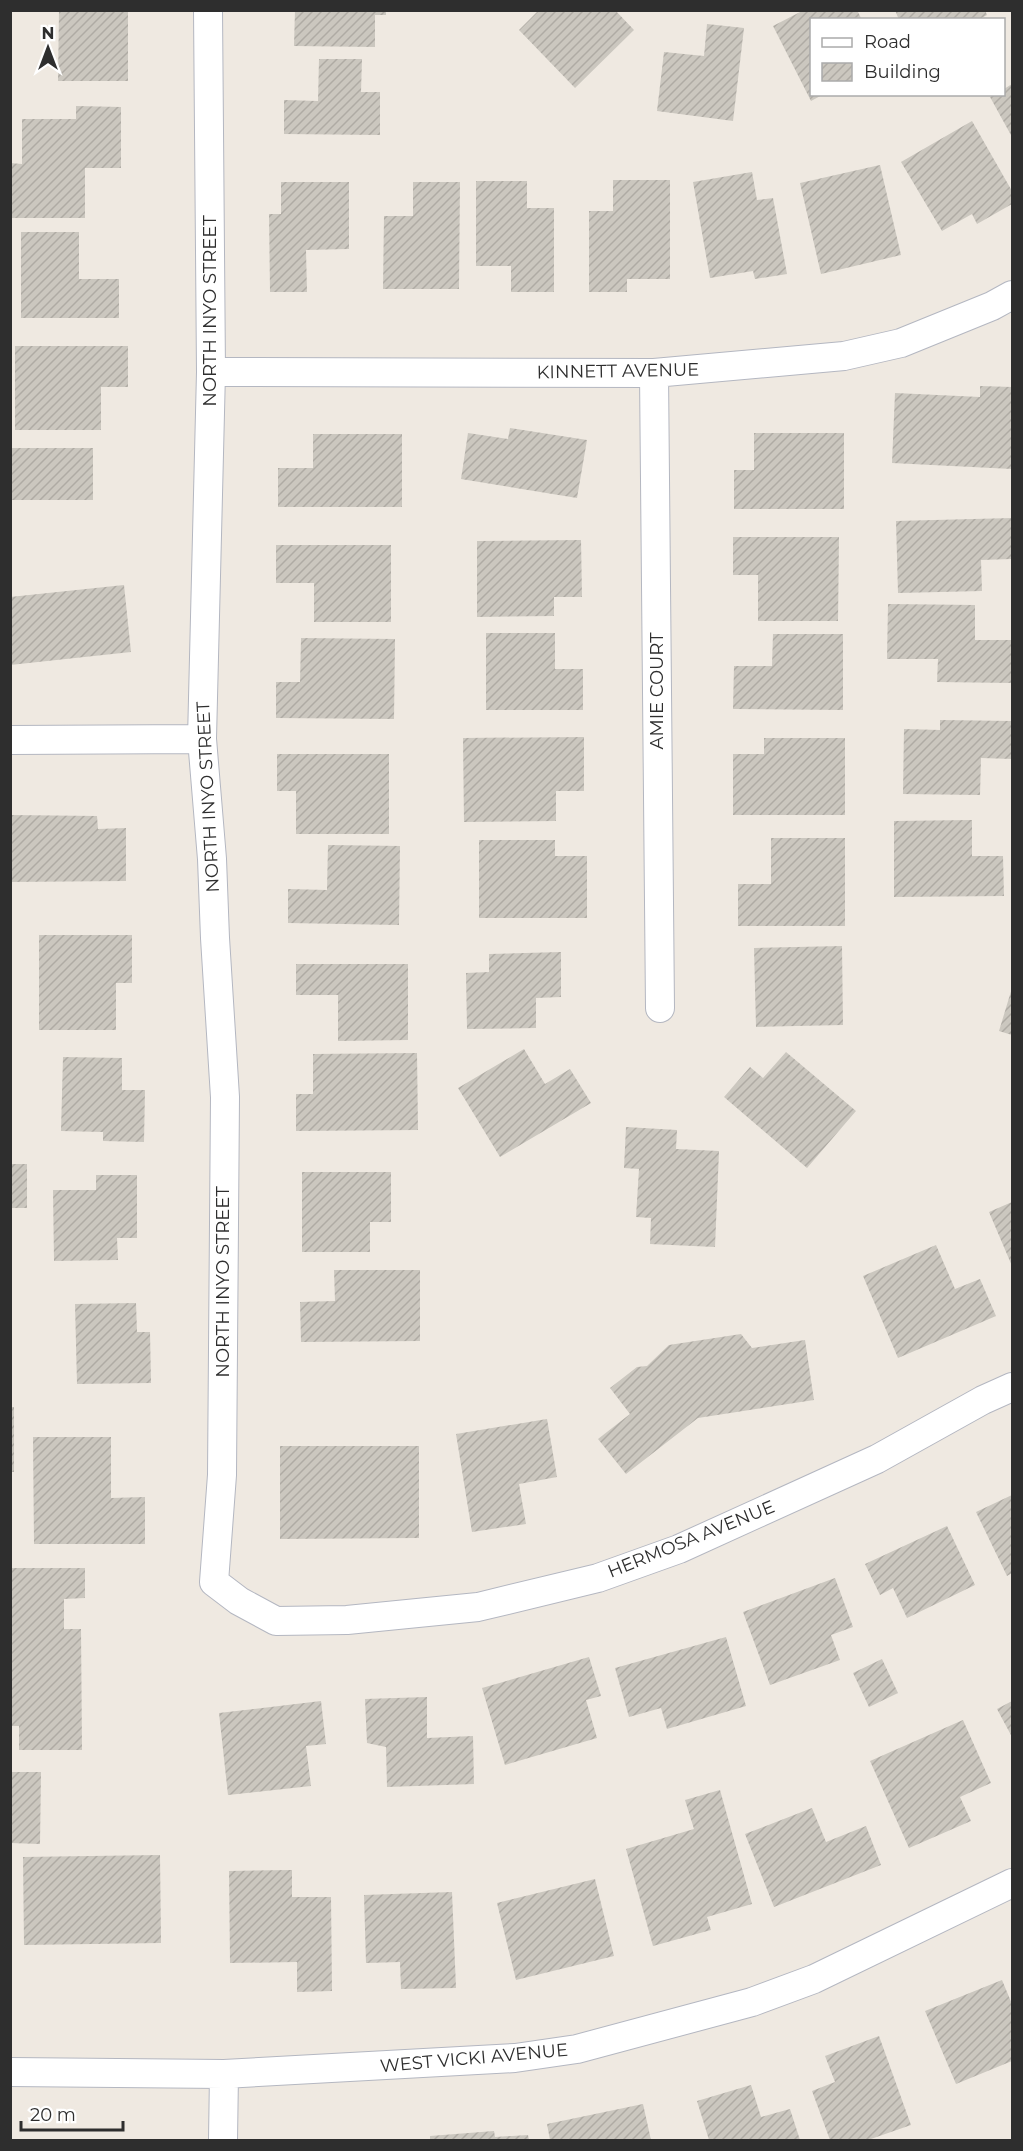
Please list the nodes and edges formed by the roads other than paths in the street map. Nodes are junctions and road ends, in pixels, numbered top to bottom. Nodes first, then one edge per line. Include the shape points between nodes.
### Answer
1 (208, 10) edge
2 (1012, 295) edge
3 (211, 372) junction
4 (654, 373) junction
5 (202, 739) junction
6 (10, 740) edge
7 (660, 1008) dead end
8 (1012, 1387) edge
9 (222, 1475) joint
10 (1012, 1883) edge
11 (10, 2072) edge
12 (224, 2074) junction
13 (223, 2140) edge

1 - 3 street, NORTH INYO STREET
2 - 4 street, KINNETT AVENUE via 901,343 844,356
3 - 4 street, KINNETT AVENUE
3 - 5 street, NORTH INYO STREET
4 - 7 street, AMIE COURT
5 - 6 street
5 - 9 street, NORTH INYO STREET via 225,1097
8 - 9 street, HERMOSA AVENUE via 877,1459 679,1549 598,1578 478,1607 347,1620 276,1621 239,1602 214,1582
10 - 12 street, WEST VICKI AVENUE via 814,1978 763,1998 577,2049 515,2058
11 - 12 street, WEST VICKI AVENUE
12 - 13 street

